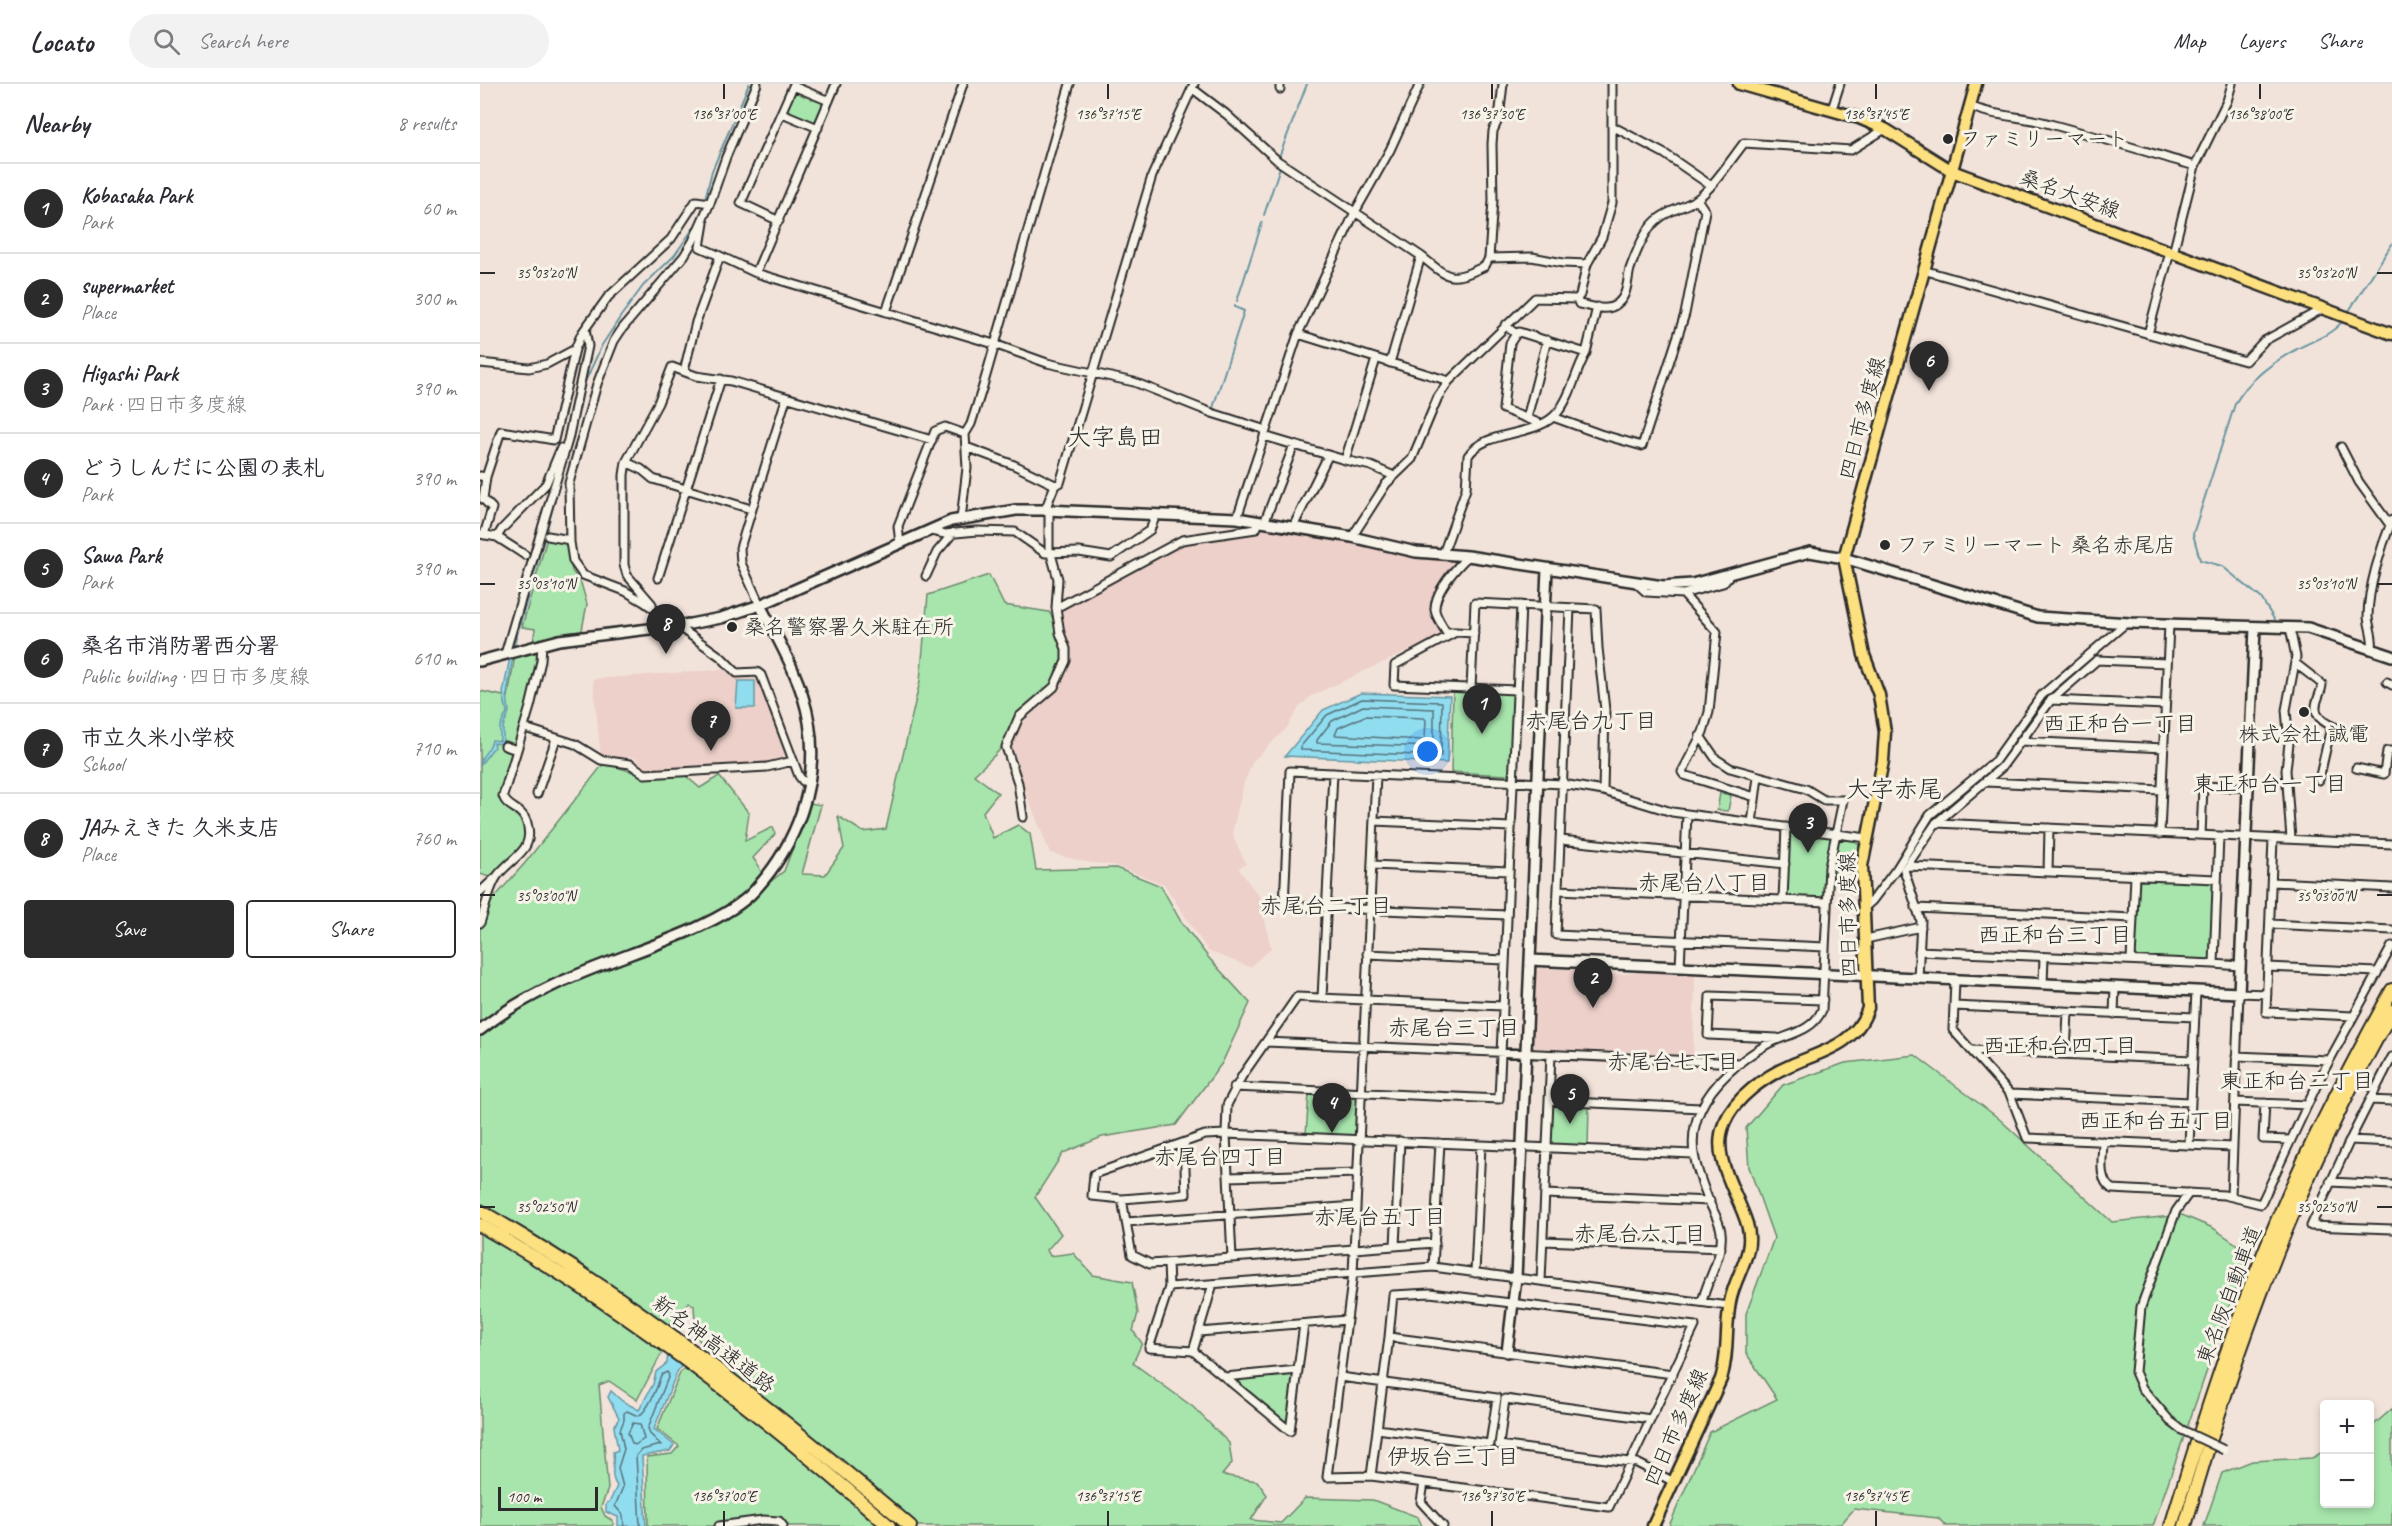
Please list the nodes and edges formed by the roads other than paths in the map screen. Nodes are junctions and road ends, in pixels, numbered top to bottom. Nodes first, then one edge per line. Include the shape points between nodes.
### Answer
1 (757, 84) edge
2 (836, 84) edge
3 (963, 84) edge
4 (1070, 84) edge
5 (1420, 84) edge
6 (1503, 84) edge
7 (1612, 84) edge
8 (1840, 84) edge
9 (1976, 84) edge
10 (2232, 84) edge
11 (794, 85) edge
12 (1744, 85) edge
13 (1193, 86) edge
14 (829, 101) junction
15 (1970, 106) junction
16 (1832, 109) junction
17 (782, 113) junction
18 (1612, 126) junction
19 (818, 128) junction
20 (1885, 129) junction
21 (2195, 166) junction
22 (1952, 171) junction
23 (1710, 185) junction
24 (1697, 199) junction
25 (709, 203) junction
26 (1355, 212) junction
27 (705, 215) junction
28 (779, 221) junction
29 (2172, 252) junction
30 (720, 256) junction
31 (1421, 256) junction
32 (1489, 258) junction
33 (1587, 264) junction
34 (757, 270) dead end
35 (1923, 270) junction
36 (1577, 299) junction
37 (1597, 307) junction
38 (2324, 308) junction
39 (886, 312) junction
40 (1505, 325) junction
41 (585, 329) junction
42 (1298, 334) junction
43 (1516, 334) junction
44 (2148, 334) junction
45 (2392, 334) edge
46 (1547, 340) junction
47 (994, 344) junction
48 (575, 349) junction
49 (1586, 353) junction
50 (1376, 359) junction
51 (480, 363) edge
52 (1390, 363) junction
53 (684, 372) junction
54 (1093, 372) junction
55 (721, 379) junction
56 (1449, 381) junction
57 (786, 399) junction
58 (573, 416) junction
59 (1553, 417) junction
60 (1527, 418) junction
61 (1541, 424) junction
62 (1265, 433) junction
63 (965, 434) junction
64 (932, 440) junction
65 (1294, 446) junction
66 (966, 447) junction
67 (2341, 447) dead end
68 (1328, 456) junction
69 (1345, 460) junction
70 (626, 462) junction
71 (483, 476) edge
72 (1394, 476) junction
73 (1055, 485) junction
74 (685, 489) junction
75 (751, 509) junction
76 (1047, 510) junction
77 (1156, 515) junction
78 (1237, 518) junction
79 (961, 519) junction
80 (2391, 522) edge
81 (1262, 523) junction
82 (1293, 527) junction
83 (930, 531) junction
84 (954, 533) junction
85 (482, 535) edge
86 (548, 536) dead end
87 (497, 537) junction
88 (1352, 537) junction
89 (567, 540) junction
90 (900, 544) junction
91 (1050, 554) junction
92 (1443, 554) junction
93 (525, 555) dead end
94 (1468, 556) junction
95 (1844, 558) junction
96 (1547, 569) junction
97 (1731, 573) junction
98 (927, 576) dead end
99 (658, 578) dead end
100 (1636, 583) junction
101 (1683, 594) junction
102 (760, 605) junction
103 (1521, 606) junction
104 (1546, 606) junction
105 (1056, 608) junction
106 (1570, 608) junction
107 (662, 614) junction
108 (2126, 623) junction
109 (2169, 624) junction
110 (678, 625) junction
111 (2255, 628) junction
112 (2290, 628) junction
113 (1456, 632) junction
114 (1473, 633) junction
115 (542, 644) junction
116 (2372, 649) junction
117 (510, 653) junction
118 (2392, 656) edge
119 (480, 661) edge
120 (2167, 663) junction
121 (2295, 663) junction
122 (1472, 688) junction
123 (1517, 690) junction
124 (2051, 700) junction
125 (2165, 705) junction
126 (2331, 726) junction
127 (525, 728) junction
128 (2358, 735) dead end
129 (1701, 736) junction
130 (556, 739) junction
131 (2021, 741) junction
132 (505, 746) dead end
133 (2164, 748) junction
134 (517, 750) junction
135 (2392, 752) edge
136 (793, 761) junction
137 (2356, 768) dead end
138 (1332, 773) junction
139 (1376, 775) junction
140 (1758, 777) junction
141 (2319, 780) dead end
142 (1513, 782) junction
143 (1986, 782) junction
144 (809, 783) junction
145 (1538, 783) junction
146 (1563, 784) junction
147 (2249, 788) junction
148 (2162, 790) junction
149 (1603, 791) junction
150 (537, 794) dead end
151 (1755, 797) junction
152 (1688, 814) junction
153 (1023, 817) dead end
154 (1374, 821) junction
155 (1752, 823) junction
156 (1936, 823) junction
157 (1511, 827) junction
158 (1786, 827) junction
159 (2049, 828) junction
160 (1836, 834) junction
161 (2160, 834) junction
162 (2201, 835) junction
163 (2219, 836) junction
164 (2247, 837) junction
165 (1867, 838) junction
166 (2274, 838) junction
167 (2290, 839) junction
168 (1561, 840) junction
169 (2392, 844) edge
170 (1685, 854) junction
171 (1785, 864) junction
172 (1372, 865) junction
173 (1907, 866) junction
174 (1509, 871) junction
175 (2048, 872) junction
176 (2135, 876) junction
177 (497, 877) junction
178 (2217, 879) junction
179 (2272, 882) junction
180 (2392, 888) edge
181 (1558, 890) junction
182 (480, 892) edge
183 (1683, 896) junction
184 (1783, 900) junction
185 (1827, 902) junction
186 (1327, 907) junction
187 (1369, 909) junction
188 (1863, 909) junction
189 (1916, 909) junction
190 (1507, 915) junction
191 (2133, 918) junction
192 (480, 923) edge
193 (2270, 924) junction
194 (1921, 927) junction
195 (2392, 930) edge
196 (1866, 939) junction
197 (1682, 940) junction
198 (2392, 946) edge
199 (1825, 947) junction
200 (1919, 951) junction
201 (1367, 954) junction
202 (2044, 957) junction
203 (1505, 960) junction
204 (1530, 960) junction
205 (2132, 960) junction
206 (2214, 964) junction
207 (2240, 966) junction
208 (2268, 967) junction
209 (1680, 968) junction
210 (2377, 972) junction
211 (1824, 974) junction
212 (1867, 976) junction
213 (1918, 978) junction
214 (1955, 980) junction
215 (2043, 984) junction
216 (2115, 987) junction
217 (2392, 990) edge
218 (2196, 991) junction
219 (2239, 993) junction
220 (2267, 994) junction
221 (1322, 998) junction
222 (1366, 1000) junction
223 (1823, 1000) junction
224 (1503, 1006) junction
225 (1954, 1006) junction
226 (2392, 1011) edge
227 (2068, 1012) junction
228 (2114, 1014) junction
229 (2353, 1016) junction
230 (2195, 1017) junction
231 (480, 1030) edge
232 (1779, 1038) junction
233 (1266, 1042) junction
234 (1363, 1047) junction
235 (1971, 1050) junction
236 (1500, 1053) junction
237 (1526, 1054) junction
238 (2066, 1054) junction
239 (1551, 1055) junction
240 (2236, 1056) junction
241 (2392, 1058) edge
242 (2193, 1060) junction
243 (2330, 1060) junction
244 (1740, 1063) junction
245 (1234, 1087) junction
246 (1361, 1092) junction
247 (2010, 1094) junction
248 (2370, 1100) junction
249 (1549, 1101) junction
250 (2392, 1101) edge
251 (2191, 1102) junction
252 (2235, 1102) junction
253 (2265, 1103) junction
254 (2307, 1105) junction
255 (1701, 1108) junction
256 (1226, 1134) junction
257 (1359, 1139) junction
258 (2289, 1140) junction
259 (2350, 1140) junction
260 (1400, 1141) junction
261 (2103, 1142) junction
262 (2392, 1142) edge
263 (1184, 1143) junction
264 (1440, 1143) junction
265 (1481, 1145) junction
266 (2189, 1145) junction
267 (1522, 1146) junction
268 (2233, 1146) junction
269 (1547, 1148) junction
270 (1693, 1154) junction
271 (1358, 1173) junction
272 (1228, 1177) junction
273 (2330, 1182) junction
274 (2392, 1185) edge
275 (2189, 1193) junction
276 (1545, 1194) junction
277 (2231, 1196) junction
278 (1122, 1199) junction
279 (1710, 1201) junction
280 (1356, 1206) junction
281 (480, 1211) edge
282 (1230, 1215) junction
283 (1126, 1222) junction
284 (480, 1225) edge
285 (2392, 1229) edge
286 (1543, 1241) junction
287 (1435, 1243) junction
288 (1395, 1246) junction
289 (1721, 1248) junction
290 (1354, 1249) junction
291 (1232, 1258) junction
292 (1168, 1263) junction
293 (1433, 1267) junction
294 (1353, 1273) junction
295 (1475, 1273) junction
296 (1516, 1278) junction
297 (1541, 1281) junction
298 (1213, 1284) junction
299 (1169, 1287) junction
300 (1702, 1302) junction
301 (1513, 1303) junction
302 (1729, 1306) junction
303 (1347, 1320) junction
304 (1304, 1324) junction
305 (1199, 1332) junction
306 (1389, 1337) junction
307 (1193, 1351) junction
308 (1507, 1352) junction
309 (1298, 1370) junction
310 (1673, 1374) junction
311 (1225, 1377) junction
312 (1340, 1377) junction
313 (718, 1378) junction
314 (1383, 1384) junction
315 (1651, 1419) junction
316 (1377, 1429) junction
317 (2224, 1450) dead end
318 (1631, 1462) junction
319 (1371, 1476) junction
320 (1674, 1482) junction
321 (1424, 1483) junction
322 (719, 1526) edge
323 (783, 1526) edge
324 (889, 1526) edge
325 (910, 1526) edge
326 (1443, 1526) edge
327 (1653, 1526) edge
328 (2170, 1526) edge
329 (2184, 1526) edge

1 - 25 street
2 - 14 street
3 - 39 street
4 - 47 street
5 - 26 street via 1390,150
6 - 32 street via 1499,118 1493,131
7 - 18 street
8 - 16 street
9 - 15 main road, 四日市多度線
10 - 21 street
11 - 14 street
11 - 17 street
12 - 16 main road, 桑名大安線
13 - 26 street via 1278,161
13 - 54 street via 1152,177
14 - 19 street
15 - 21 street via 2050,124
15 - 22 main road, 四日市多度線
16 - 20 main road, 桑名大安線
17 - 19 street
17 - 28 street via 741,203
18 - 23 street via 1665,154
18 - 33 street via 1612,203 1602,237
19 - 28 street
20 - 22 main road, 桑名大安線
20 - 23 street via 1851,150 1744,143
21 - 29 street
22 - 29 main road, 桑名大安線
22 - 35 main road, 四日市多度線
23 - 24 street
24 - 37 street via 1674,208 1655,222 1642,240 1620,302 1612,307
24 - 59 street via 1705,211 1685,314 1642,446
25 - 27 street
25 - 41 street via 696,201 671,239 608,297
26 - 31 street
26 - 42 street
27 - 30 street via 700,247
27 - 89 street via 684,256 622,328 604,363 569,483
28 - 34 street
29 - 38 main road, 桑名大安線
29 - 44 street
30 - 39 street via 756,273
30 - 53 street via 696,322
31 - 32 street via 1450,277 1485,266
31 - 52 street
32 - 33 street via 1532,257
33 - 36 street
35 - 44 street
35 - 95 main road, 四日市多度線
36 - 37 street via 1579,304
36 - 40 street via 1535,298
37 - 49 street
38 - 44 street via 2264,341 2247,361
38 - 45 main road, 桑名大安線
39 - 47 street
40 - 43 street
40 - 56 street
41 - 48 street
41 - 58 street via 588,346
42 - 50 street
42 - 62 street
43 - 46 street
43 - 60 street via 1510,343 1503,409
46 - 49 street
46 - 60 street
47 - 54 street via 1022,356
47 - 63 street
48 - 51 street via 539,367 519,369
48 - 71 street via 554,440 501,431
49 - 59 street via 1567,397
50 - 52 street
50 - 69 street
52 - 56 street
53 - 55 street
53 - 70 street via 672,367 658,403
54 - 62 street via 1134,382
54 - 73 street via 1060,483
55 - 57 street
55 - 74 street
56 - 72 street via 1438,397 1412,459
57 - 64 street
57 - 75 street
58 - 87 street via 546,484
58 - 117 street
59 - 61 street
60 - 61 street
61 - 92 street via 1533,430 1489,441 1471,452 1466,489
62 - 65 street
62 - 78 street
63 - 64 street via 945,427 935,431
63 - 66 street
64 - 90 street via 898,526
65 - 68 street
65 - 81 street
66 - 73 street
66 - 79 street
67 - 80 street via 2359,482
68 - 69 street
68 - 82 street
69 - 72 street
70 - 74 street via 653,479
70 - 107 street via 624,565 627,575
71 - 85 street via 483,499 492,508
72 - 88 street
73 - 76 street
74 - 75 street
74 - 99 street
75 - 102 street via 739,556
76 - 77 street
76 - 79 street via 1016,510
76 - 91 street
77 - 78 street
77 - 91 street via 1150,530 1111,557 1079,552
78 - 81 street
79 - 83 street
80 - 116 street via 2377,560 2369,608
81 - 82 street
81 - 105 street via 1256,529 1182,540
82 - 88 street
83 - 84 street
83 - 90 street
84 - 91 street via 1015,532
84 - 98 street via 937,552
85 - 87 street
86 - 89 street
87 - 93 street
88 - 92 street via 1403,550
89 - 107 street via 573,561 583,575 625,591
90 - 102 street
91 - 105 street via 1058,579
92 - 94 street
94 - 96 street
94 - 113 street via 1437,597 1435,612 1446,632
95 - 97 street via 1809,552
95 - 108 street via 2038,617
95 - 165 main road, 四日市多度線 via 1864,655 1885,723 1883,761
96 - 100 street
96 - 104 street
97 - 100 street via 1692,584
97 - 101 street via 1723,582
100 - 101 street via 1646,592
101 - 129 street via 1717,632 1712,696
102 - 110 street via 721,618
102 - 144 street via 802,693 810,723
103 - 104 street
103 - 114 street via 1475,603
103 - 123 street
104 - 106 street
104 - 145 street
105 - 153 street via 1066,649 1064,667 1054,687 1019,717 1006,747 1018,783
106 - 146 street
106 - 149 street via 1596,609 1605,711
107 - 110 street
108 - 109 street
108 - 188 street via 2042,694 1995,761 1930,815 1897,868
109 - 111 street
109 - 120 street
110 - 115 street
110 - 136 street via 737,673 761,675
111 - 112 street
111 - 147 street
112 - 116 street via 2320,631
112 - 121 street
113 - 114 street
113 - 122 street via 1395,665 1394,686
114 - 122 street
115 - 117 street
115 - 127 street
116 - 118 street
117 - 119 street
120 - 124 street via 2097,660
120 - 125 street
121 - 126 street via 2322,684 2316,712
121 - 167 street via 2286,710
122 - 123 street
123 - 142 street
124 - 125 street
124 - 131 street
125 - 133 street
126 - 128 street
126 - 141 street
127 - 130 street
127 - 134 street
129 - 140 street via 1723,765
129 - 151 street via 1682,772 1684,776
130 - 136 street via 575,744 601,760 630,764 645,774 767,767
130 - 150 street
131 - 133 street
131 - 143 street
132 - 134 street
133 - 148 street
134 - 177 street via 504,796 523,814 528,843
135 - 137 street via 2387,751 2384,774
136 - 144 street via 799,776
138 - 139 street
138 - 186 street
138 - 186 street via 1290,771 1284,894 1284,906
139 - 142 street
139 - 154 street
140 - 151 street
140 - 160 street via 1806,789 1824,800 1843,800
142 - 145 street
142 - 157 street
143 - 148 street
143 - 156 street
144 - 231 street via 799,824 789,844 754,891 695,929 542,990
145 - 146 street
145 - 204 street
146 - 149 street
146 - 168 street
147 - 162 street via 2203,786
147 - 164 street
148 - 161 street
149 - 152 street
151 - 155 street
152 - 155 street
152 - 170 street
154 - 157 street
154 - 172 street
155 - 158 street
156 - 159 street
156 - 173 street
157 - 174 street
158 - 160 street
158 - 171 street
159 - 161 street
159 - 175 street
160 - 165 street
160 - 185 street
161 - 162 street
162 - 163 street
163 - 164 street
163 - 178 street
164 - 166 street
164 - 207 street
165 - 188 main road, 四日市多度線 via 1862,866
166 - 167 street
166 - 179 street
167 - 169 street
168 - 170 street
168 - 181 street
170 - 171 street
170 - 183 street
171 - 184 street
172 - 174 street
172 - 187 street
173 - 175 street
173 - 189 street via 1904,870
174 - 190 street
175 - 176 street
176 - 178 street
176 - 191 street
177 - 182 street
177 - 192 street
178 - 206 street
179 - 180 street
179 - 193 street
181 - 183 street
181 - 197 street via 1556,935
183 - 184 street
183 - 197 street
184 - 185 street
185 - 199 street
186 - 187 street
186 - 221 street
187 - 190 street
187 - 201 street
188 - 196 main road, 四日市多度線
189 - 191 street
189 - 194 street
190 - 203 street
191 - 205 street
193 - 195 street
193 - 208 street
194 - 196 street
194 - 200 street
196 - 212 main road, 四日市多度線
197 - 199 street
197 - 209 street
198 - 210 street
199 - 211 street
200 - 202 street
200 - 213 street
201 - 203 street
201 - 222 street
202 - 205 street
202 - 215 street
203 - 224 street
204 - 209 street
204 - 237 street
205 - 206 street
206 - 207 street
207 - 219 street
208 - 210 street
208 - 220 street
209 - 211 street
210 - 229 street
211 - 212 street
211 - 223 street
212 - 213 street
212 - 302 main road, 四日市多度線 via 1868,1008 1855,1032 1839,1045 1770,1076 1745,1096 1724,1124 1721,1155 1750,1239
213 - 214 street
214 - 215 street
214 - 225 street
215 - 216 street
216 - 218 street
216 - 228 street
217 - 328 highway, 東名阪自動車道 via 2343,1080 2278,1220 2226,1356
218 - 219 street
218 - 230 street
219 - 220 street
219 - 240 street
220 - 229 street via 2266,1012
221 - 222 street
221 - 233 street via 1298,997
222 - 224 street
222 - 234 street
223 - 232 street via 1813,1024
223 - 232 street via 1710,996 1708,1035
224 - 236 street
225 - 227 street
225 - 235 street via 1953,1029
226 - 329 highway, 東名阪自動車道 via 2352,1084 2288,1224
227 - 228 street
227 - 238 street
228 - 230 street
229 - 243 street
230 - 242 street
232 - 244 street
233 - 234 street
233 - 245 street
234 - 236 street
234 - 246 street
235 - 238 street
235 - 247 street
236 - 237 street
236 - 246 street via 1499,1099
237 - 239 street
237 - 267 street
238 - 242 street
239 - 244 street
239 - 249 street
240 - 243 street
240 - 252 street
241 - 248 street
242 - 251 street
243 - 254 street
244 - 255 street
245 - 246 street
245 - 256 street via 1227,1105
246 - 257 street
247 - 251 street
247 - 261 street via 2027,1138
248 - 250 street
248 - 259 street
249 - 255 street
249 - 269 street
251 - 266 street
252 - 253 street
252 - 268 street
253 - 254 street
253 - 258 street via 2263,1139
254 - 258 street
255 - 270 street via 1694,1129
256 - 257 street
256 - 263 street via 1205,1135
256 - 272 street
257 - 260 street
257 - 271 street
258 - 277 street via 2261,1204
259 - 262 street
259 - 273 street
260 - 264 street
260 - 288 street
261 - 266 street
261 - 275 street via 2102,1175 2108,1187
263 - 278 street via 1186,1194
263 - 278 street via 1094,1174 1092,1196
264 - 265 street
264 - 287 street
265 - 267 street
265 - 295 street
266 - 268 street
267 - 269 street
267 - 296 street
268 - 277 street
269 - 270 street
269 - 276 street
270 - 279 street
271 - 272 street
271 - 280 street
272 - 282 street
273 - 274 street
273 - 285 street via 2311,1226
275 - 277 street
275 - 317 street, bridge via 2176,1211 2141,1307 2135,1372 2142,1388 2170,1421
276 - 279 street
276 - 286 street
278 - 283 street
279 - 289 street via 1721,1232
280 - 282 street
280 - 290 street
281 - 313 highway, 新名神高速道路 via 650,1319
282 - 283 street
282 - 291 street
283 - 292 street via 1132,1255 1150,1264
284 - 313 highway, 新名神高速道路
286 - 289 street
286 - 297 street
287 - 288 street
287 - 293 street
288 - 290 street
289 - 300 street
290 - 291 street
290 - 294 street
291 - 292 street
292 - 299 street
293 - 294 street
293 - 295 street
294 - 298 street
294 - 303 street
295 - 296 street
296 - 297 street
296 - 301 street
297 - 300 street
298 - 299 street
298 - 305 street
299 - 307 street via 1149,1348
300 - 302 street
301 - 306 street via 1427,1292 1393,1295
301 - 308 street
301 - 310 street via 1695,1326
302 - 320 main road, 四日市多度線 via 1724,1370
303 - 304 street
303 - 312 street
304 - 305 street
304 - 309 street
305 - 307 street
306 - 308 street
306 - 314 street
307 - 311 street
308 - 310 street
309 - 311 street
309 - 311 street via 1290,1431
310 - 315 street
312 - 314 street
312 - 319 street via 1327,1477
313 - 324 highway, 新名神高速道路
313 - 325 highway, 新名神高速道路
314 - 316 street
314 - 316 street via 1497,1398 1490,1444
315 - 318 street
315 - 318 street via 1505,1399 1499,1445
316 - 319 street
318 - 320 street
318 - 321 street via 1609,1507
319 - 321 street
320 - 327 main road, 四日市多度線
321 - 326 street via 1421,1502
322 - 323 street via 764,1520 779,1521

